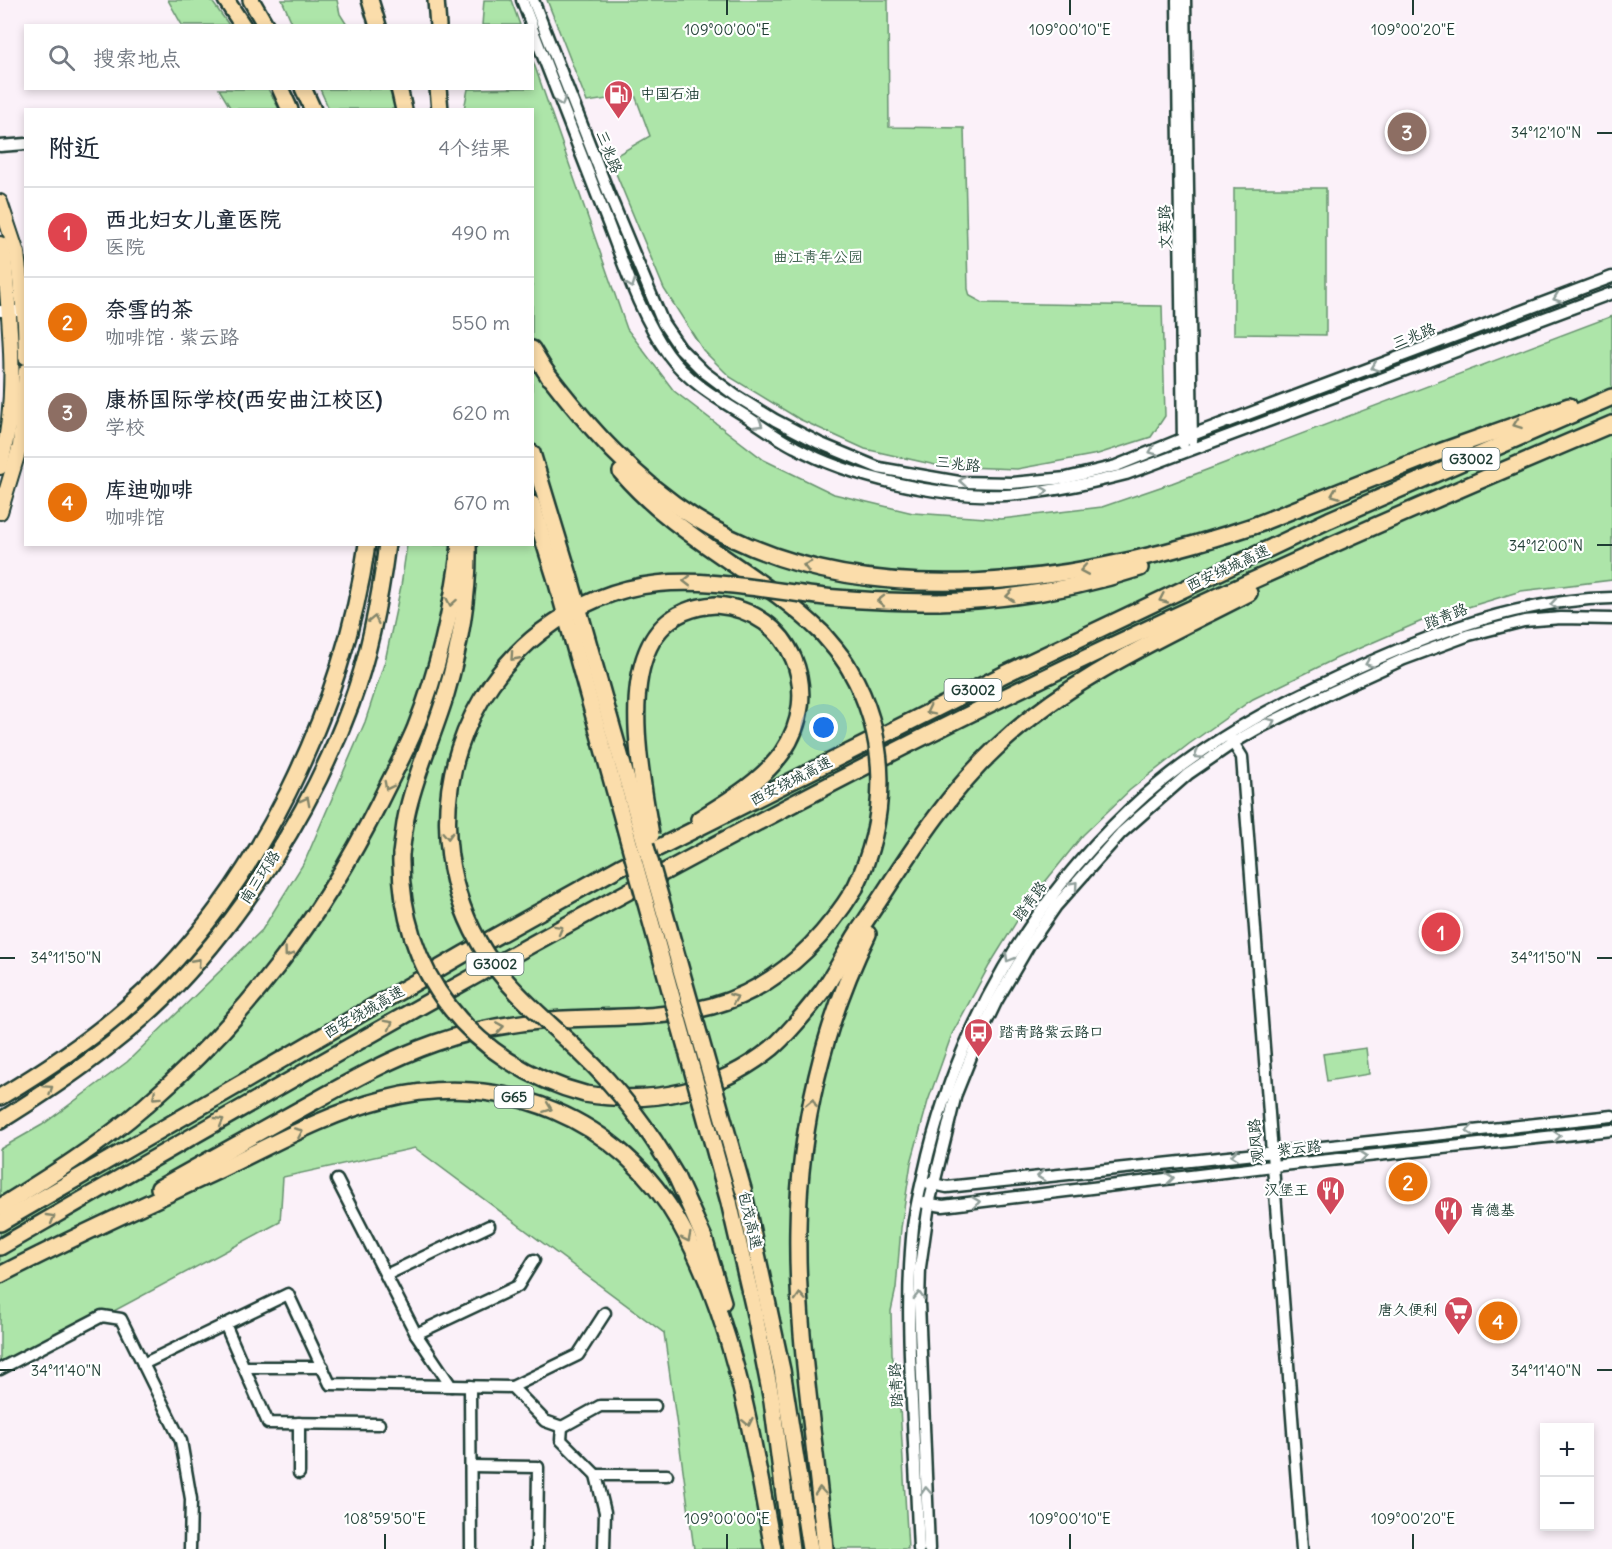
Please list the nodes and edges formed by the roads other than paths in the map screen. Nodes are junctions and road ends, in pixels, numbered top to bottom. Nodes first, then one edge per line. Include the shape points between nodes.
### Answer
1 (226, 0) edge
2 (234, 0) edge
3 (251, 0) edge
4 (262, 0) edge
5 (370, 0) edge
6 (435, 0) edge
7 (522, 0) edge
8 (532, 0) edge
9 (1177, 0) edge
10 (1185, 0) edge
11 (244, 24) edge
12 (244, 24) edge
13 (265, 24) edge
14 (273, 24) edge
15 (377, 24) edge
16 (438, 24) edge
17 (531, 24) edge
18 (534, 32) edge
19 (281, 90) edge
20 (304, 90) edge
21 (438, 90) edge
22 (400, 91) edge
23 (289, 108) edge
24 (312, 108) edge
25 (405, 108) edge
26 (440, 108) edge
27 (24, 144) edge
28 (0, 146) edge
29 (0, 202) edge
30 (0, 244) edge
31 (1612, 278) edge
32 (1612, 293) edge
33 (24, 309) edge
34 (4, 317) edge
35 (24, 317) edge
36 (534, 352) edge
37 (544, 369) junction
38 (1612, 392) edge
39 (24, 396) edge
40 (1612, 397) edge
41 (1612, 424) edge
42 (1187, 437) junction
43 (1188, 452) junction
44 (534, 461) edge
45 (0, 467) edge
46 (534, 509) edge
47 (0, 512) edge
48 (1399, 516) junction
49 (1262, 523) junction
50 (368, 546) edge
51 (387, 546) edge
52 (460, 546) edge
53 (468, 546) edge
54 (562, 577) junction
55 (1612, 598) edge
56 (1612, 619) edge
57 (1231, 739) junction
58 (620, 867) junction
59 (896, 876) junction
60 (661, 897) junction
61 (0, 1097) edge
62 (1612, 1116) edge
63 (0, 1120) edge
64 (1612, 1130) edge
65 (1272, 1151) junction
66 (1273, 1166) junction
67 (338, 1180) dead end
68 (922, 1182) junction
69 (934, 1184) junction
70 (924, 1203) junction
71 (0, 1207) edge
72 (0, 1222) edge
73 (489, 1226) dead end
74 (0, 1247) edge
75 (54, 1247) junction
76 (534, 1260) dead end
77 (0, 1275) edge
78 (386, 1275) junction
79 (605, 1313) dead end
80 (225, 1324) junction
81 (416, 1335) junction
82 (143, 1364) junction
83 (244, 1367) junction
84 (323, 1367) junction
85 (0, 1369) edge
86 (740, 1381) junction
87 (451, 1386) junction
88 (470, 1386) junction
89 (512, 1387) junction
90 (655, 1406) dead end
91 (299, 1423) junction
92 (379, 1424) dead end
93 (562, 1427) junction
94 (471, 1466) junction
95 (299, 1473) dead end
96 (667, 1474) dead end
97 (596, 1475) junction
98 (190, 1549) edge
99 (471, 1549) edge
100 (537, 1549) edge
101 (604, 1549) edge
102 (773, 1549) edge
103 (791, 1549) edge
104 (810, 1549) edge
105 (825, 1549) edge
106 (919, 1549) edge
107 (929, 1549) edge
108 (1302, 1549) edge

1 - 11 highway
2 - 12 highway
3 - 13 highway
4 - 14 highway
5 - 15 highway
6 - 16 highway
7 - 17 street, 三兆路
42 -> 8 street, 三兆路 via 1116,466 1066,478 959,482 879,468 819,443 736,396 704,372 680,348 663,323
9 - 42 street, 文英路
10 - 42 street, 文英路
18 -> 43 street, 三兆路 via 645,315 678,366 727,405 796,448 857,472 890,483 967,494 1045,491 1126,474
19 - 23 highway
20 - 24 highway
21 - 26 highway
22 - 25 highway
27 - 28 street
29 - 33 main road via 17,253
30 - 34 main road via 4,256
31 -> 42 street, 三兆路
32 - 43 street, 三兆路
34 - 35 street
34 - 45 main road via 13,369 7,443
36 - 37 highway
49 -> 37 highway via 1165,553 1061,574 934,581 824,570 748,545 666,498 607,444
75 -> 37 highway, bridge via 352,1080 427,1046 469,1032 514,1024 688,1011 749,991 811,946 834,921 855,888 876,826 879,754 870,712 842,657 786,601 643,494 584,428
38 -> 49 highway via 1442,451
39 - 47 main road via 20,446
40 -> 58 highway, 西安绕城高速 / G3002 via 1308,530 1005,674
41 - 48 highway, 西安绕城高速 / G3002
42 - 43 street, 文英路
44 - 54 highway
46 - 54 highway
48 - 59 highway via 1125,655 1041,708 967,778
74 -> 48 highway, 西安绕城高速 / G3002 via 453,987 718,843 1100,651
49 -> 86 highway, bridge via 1106,578 1021,595 939,602 869,601 700,581 652,583 620,590 570,612 535,637 492,682 471,720 453,769 449,801 447,831 453,875 466,916 502,976 619,1093 676,1176 717,1276
50 - 61 highway, 南三环路 via 360,593 336,677 282,804 235,884 200,932 134,1002 64,1057
63 -> 51 highway, 南三环路 via 81,1067 136,1023 207,951 249,895 308,797 352,703 371,635
52 -> 71 highway via 449,613 416,727 324,903 243,1008 173,1081 107,1136
53 - 59 highway, bridge via 458,642 446,695 410,800 401,854 403,893 415,946 429,976 476,1037 517,1067 546,1082 585,1094 624,1099 676,1094 727,1076 757,1059 787,1033 821,992
54 - 60 highway, bridge
54 - 103 highway, bridge via 729,1202 772,1401
55 -> 57 street, 踏青路 via 1521,609 1445,631 1268,709
57 -> 56 street, 踏青路 via 1404,659 1469,635 1524,621
57 - 65 street, 观风路 via 1242,757
57 -> 68 street, 踏青路 via 1185,763 1128,811 1071,873 1021,937 979,1014 951,1077
69 -> 57 street, 踏青路 via 956,1094 996,1002 1029,945 1056,906 1121,833
58 - 60 highway, bridge via 705,815 757,779 781,754 793,730 799,682 786,643 758,616 716,605 686,611 667,623 651,642 639,679 637,738
58 - 72 highway, 西安绕城高速
105 -> 59 highway via 798,1271 804,1154 817,1078 836,1012
60 - 104 highway, 包茂高速, bridge via 743,1189 782,1370
62 -> 65 street, 紫云路
66 -> 64 street, 紫云路
65 - 66 street, 观风路
65 -> 69 street, 紫云路 via 947,1187
70 -> 66 street, 紫云路 via 943,1206
66 - 108 street, 观风路
67 - 78 street
68 - 69 street, 紫云路
68 - 70 street, 踏青路
69 - 70 street, 踏青路
70 - 106 street, 踏青路 via 912,1246 908,1304
107 -> 70 street, 踏青路 via 919,1304
73 - 78 street
75 - 77 highway, G65
75 -> 86 highway, G65 via 364,1104 425,1091 502,1094 542,1106 589,1128 621,1150 652,1182 680,1224 699,1264
76 - 81 street via 518,1286
78 - 81 street
79 - 89 street via 578,1354
80 - 82 street
80 - 83 street
80 - 84 street via 288,1294
81 - 87 street
82 - 85 street via 121,1319 102,1316
82 - 98 street via 181,1441 190,1499
83 - 84 street
83 - 91 street via 268,1423
84 - 87 street via 330,1383
86 -> 102 highway, G65
87 - 88 street
88 - 89 street
88 - 94 street
89 - 93 street via 545,1421
90 - 93 street via 600,1406
91 - 92 street
91 - 95 street
93 - 97 street via 561,1440
94 - 99 street
94 - 100 street via 538,1467
96 - 97 street
97 - 101 street via 604,1512

